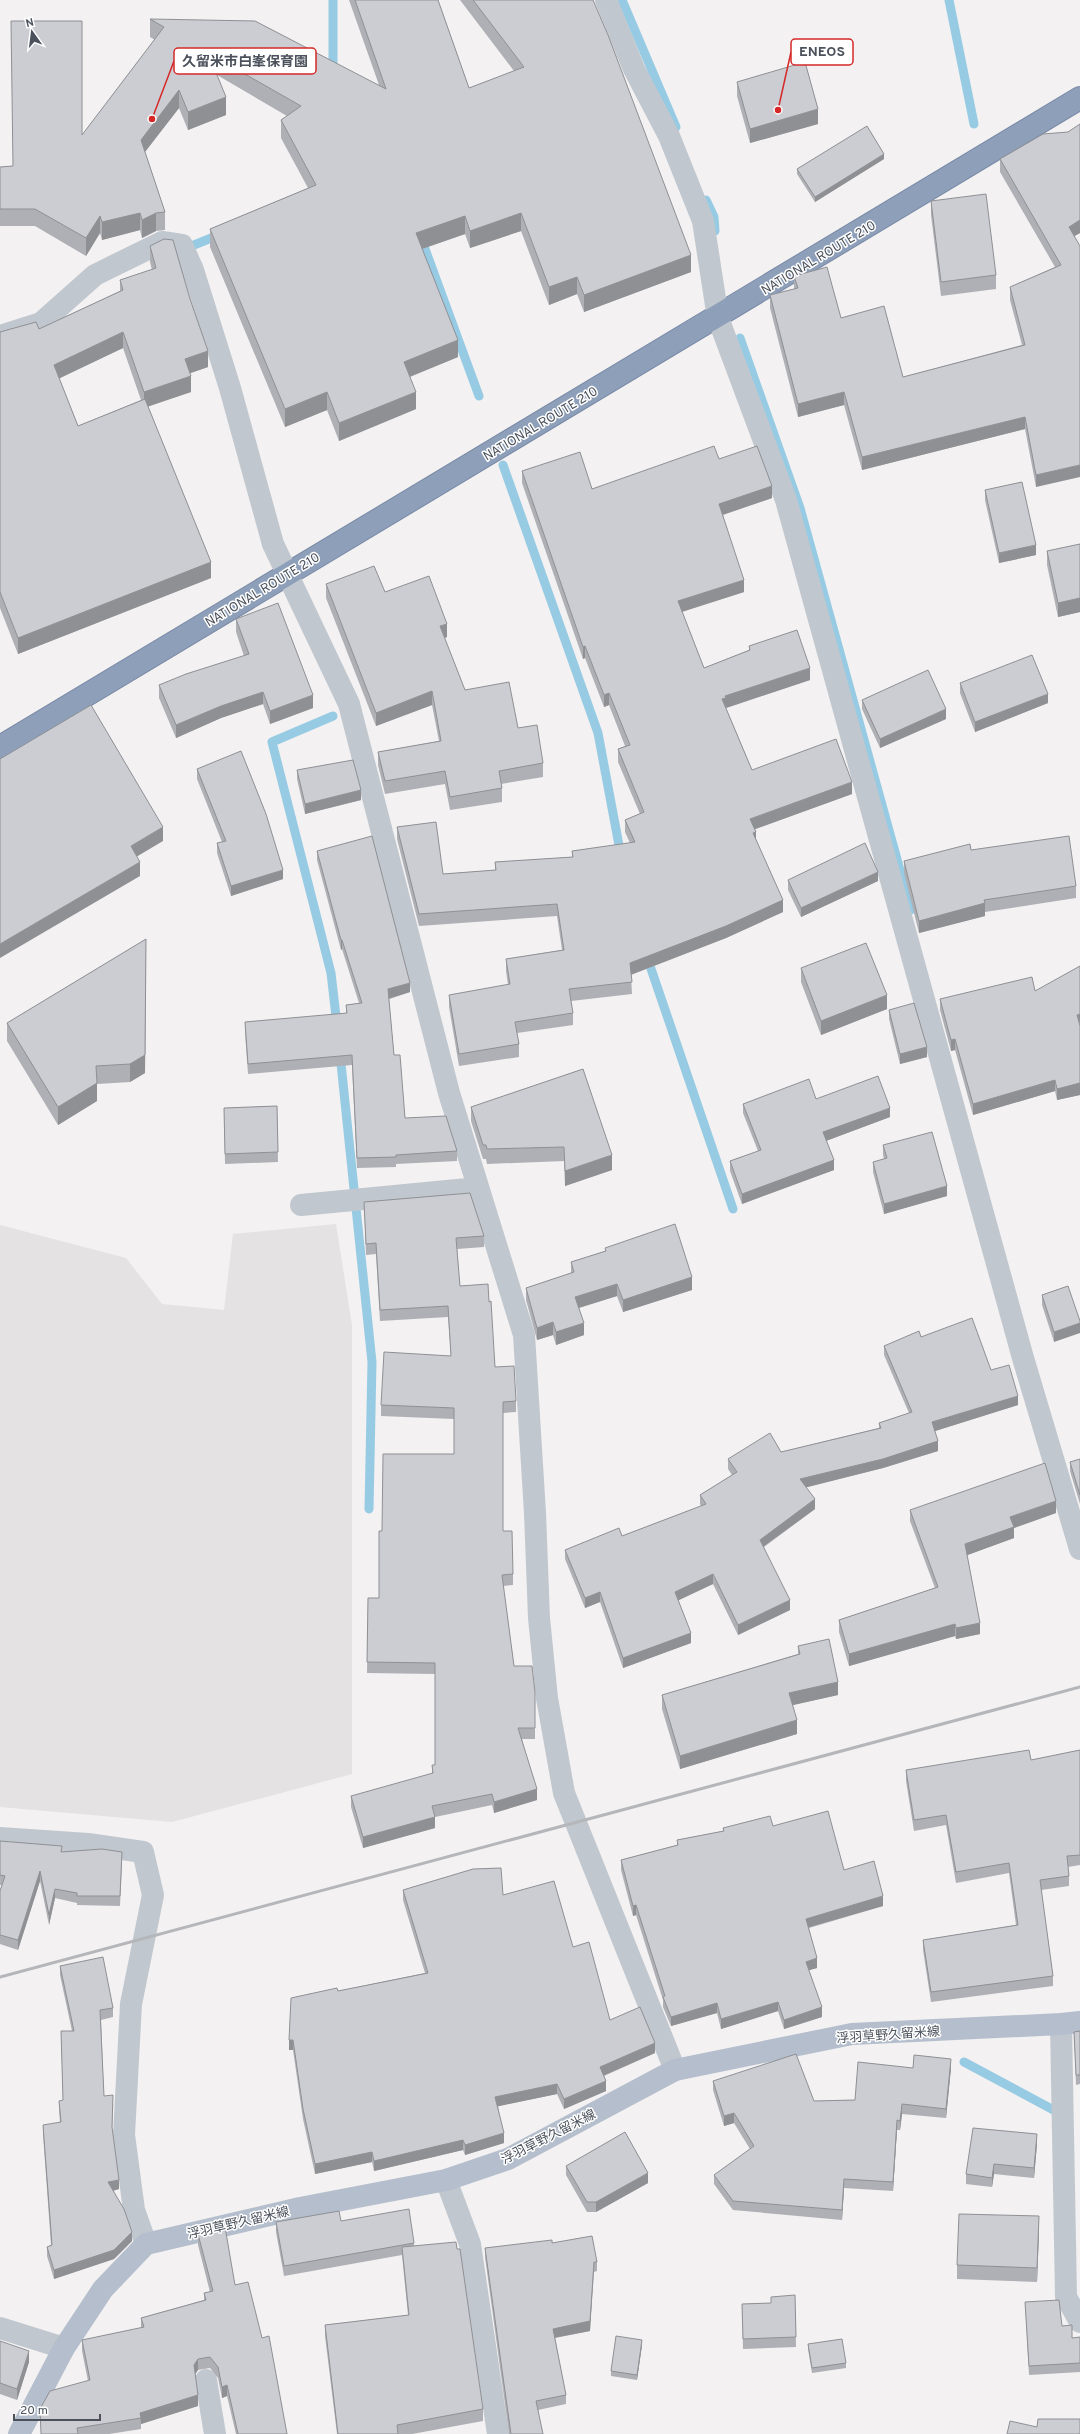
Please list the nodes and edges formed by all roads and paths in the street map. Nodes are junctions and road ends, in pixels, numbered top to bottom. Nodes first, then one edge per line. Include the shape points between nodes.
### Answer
1 (606, 0) edge
2 (1080, 98) edge
3 (718, 318) junction
4 (0, 336) edge
5 (289, 573) junction
6 (0, 747) edge
7 (478, 1188) junction
8 (301, 1205) dead end
9 (1080, 1549) edge
10 (0, 1838) edge
11 (1070, 2023) edge
12 (675, 2070) junction
13 (446, 2180) junction
14 (146, 2244) junction
15 (1080, 2322) edge
16 (0, 2328) edge
17 (64, 2348) junction
18 (206, 2380) dead end
19 (18, 2434) edge
20 (215, 2434) edge
21 (498, 2434) edge

1 - 3 street via 634,69 669,136 703,220
2 - 3 highway, NATIONAL ROUTE 210
3 - 5 highway, NATIONAL ROUTE 210
3 - 9 street via 786,500 1023,1358
4 - 5 street via 41,323 95,275 162,242 182,245 193,270 227,381 273,544
5 - 6 highway, NATIONAL ROUTE 210
5 - 7 street via 349,704 449,1093
7 - 8 street
7 - 12 street via 524,1335 539,1618 546,1698 564,1793
10 - 14 street via 88,1844 143,1852 153,1895 131,2004 124,2135 134,2210
11 - 12 main road, 浮羽草野久留米線 via 852,2034
11 - 15 street via 1066,2296
12 - 13 main road, 浮羽草野久留米線 via 508,2159
13 - 14 main road, 浮羽草野久留米線 via 300,2208
13 - 21 street via 470,2244
14 - 17 main road via 103,2289
16 - 17 street
17 - 19 main road
18 - 20 street

